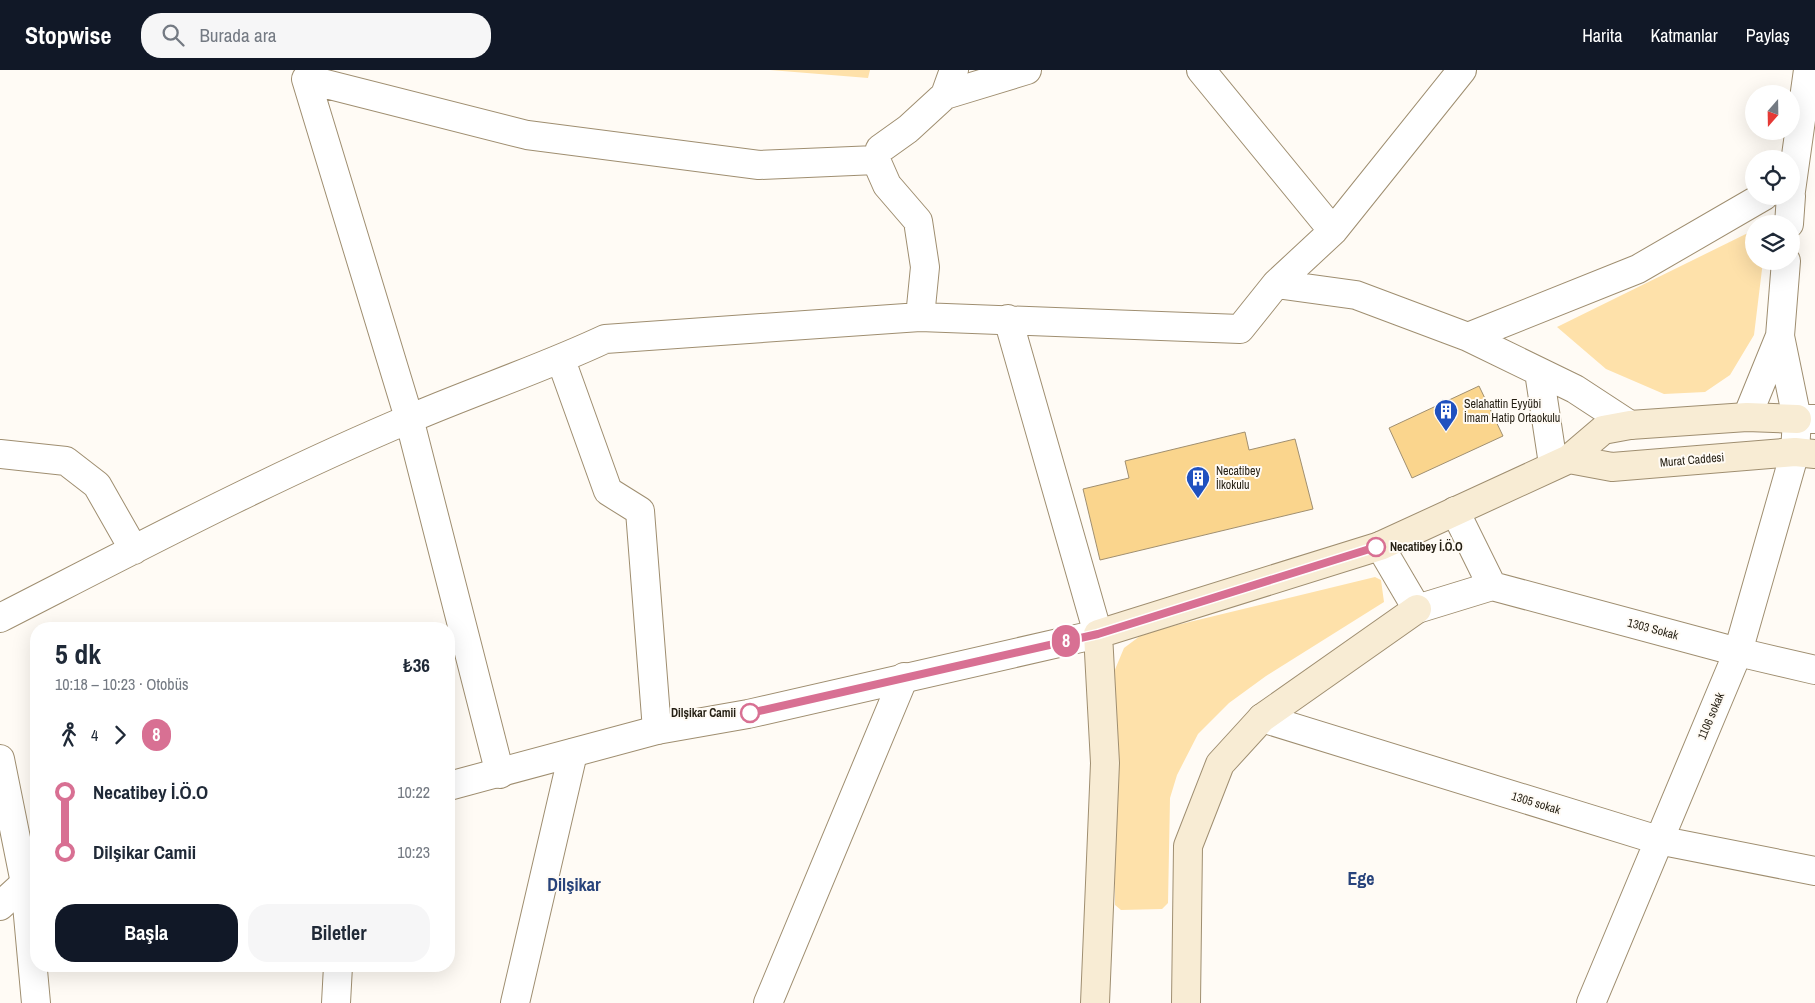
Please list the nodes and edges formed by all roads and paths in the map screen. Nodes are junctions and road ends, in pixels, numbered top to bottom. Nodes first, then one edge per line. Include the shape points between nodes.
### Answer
1 (954, 70) edge
2 (1027, 70) edge
3 (1201, 70) edge
4 (1462, 70) edge
5 (1808, 70) edge
6 (945, 95) junction
7 (1796, 150) edge
8 (876, 160) junction
9 (1748, 205) edge
10 (1333, 231) junction
11 (1785, 270) edge
12 (1276, 284) junction
13 (920, 317) junction
14 (1008, 319) junction
15 (1780, 336) junction
16 (1468, 337) junction
17 (561, 360) junction
18 (1539, 372) junction
19 (1747, 417) junction
20 (410, 418) junction
21 (1806, 419) edge
22 (1630, 426) junction
23 (1805, 453) edge
24 (0, 454) edge
25 (1561, 461) junction
26 (1455, 510) junction
27 (1380, 546) junction
28 (134, 550) junction
29 (1492, 586) junction
30 (1417, 609) junction
31 (0, 618) edge
32 (1098, 634) junction
33 (1738, 652) junction
34 (1815, 670) edge
35 (904, 677) junction
36 (1262, 718) junction
37 (657, 730) junction
38 (573, 753) junction
39 (0, 759) edge
40 (500, 774) junction
41 (455, 785) edge
42 (1658, 840) junction
43 (1815, 871) edge
44 (30, 878) edge
45 (30, 883) edge
46 (0, 906) edge
47 (35, 972) edge
48 (338, 972) edge
49 (36, 1003) edge
50 (336, 1003) edge
51 (515, 1003) edge
52 (768, 1003) edge
53 (1094, 1003) edge
54 (1186, 1003) edge
55 (1591, 1003) edge

1 - 6 street
2 - 6 street
3 - 10 street
4 - 10 street
5 - 7 street
6 - 8 street via 908,129 880,149
8 - 13 street via 887,185 918,221 925,267
8 - 20 street via 759,165 527,136 306,79
9 - 16 street via 1638,268
10 - 12 street
11 - 15 street
12 - 14 street via 1240,329
12 - 16 street via 1356,296
13 - 14 street
13 - 17 street via 605,340
14 - 32 street
15 - 19 street
15 - 21 street, 1106 sokak
16 - 18 street
17 - 20 street
17 - 37 street via 608,491 640,511
18 - 22 street via 1575,389
18 - 25 street
19 - 21 main road
19 - 22 main road
20 - 28 street via 263,485
20 - 40 street
21 - 23 street, 1106 sokak
22 - 25 main road via 1603,430
23 - 25 main road, Murat Caddesi via 1612,467
23 - 33 street, 1106 sokak
24 - 28 street via 66,461 96,485
25 - 26 main road
26 - 27 main road
26 - 29 street
27 - 30 street
27 - 32 main road
28 - 31 street
29 - 30 street
29 - 33 street, 1303 Sokak
30 - 36 main road
32 - 35 street
32 - 53 main road via 1105,763
33 - 34 street, 1303 Sokak
33 - 42 street, 1106 sokak
35 - 37 street via 748,714
35 - 52 street
36 - 42 street, 1305 sokak
36 - 54 main road via 1220,764 1188,846
37 - 38 street
38 - 40 street
38 - 51 street
39 - 44 street
40 - 41 street
42 - 43 street, 1305 sokak
42 - 55 street, 1106 sokak
45 - 46 street
47 - 49 street
48 - 50 street

